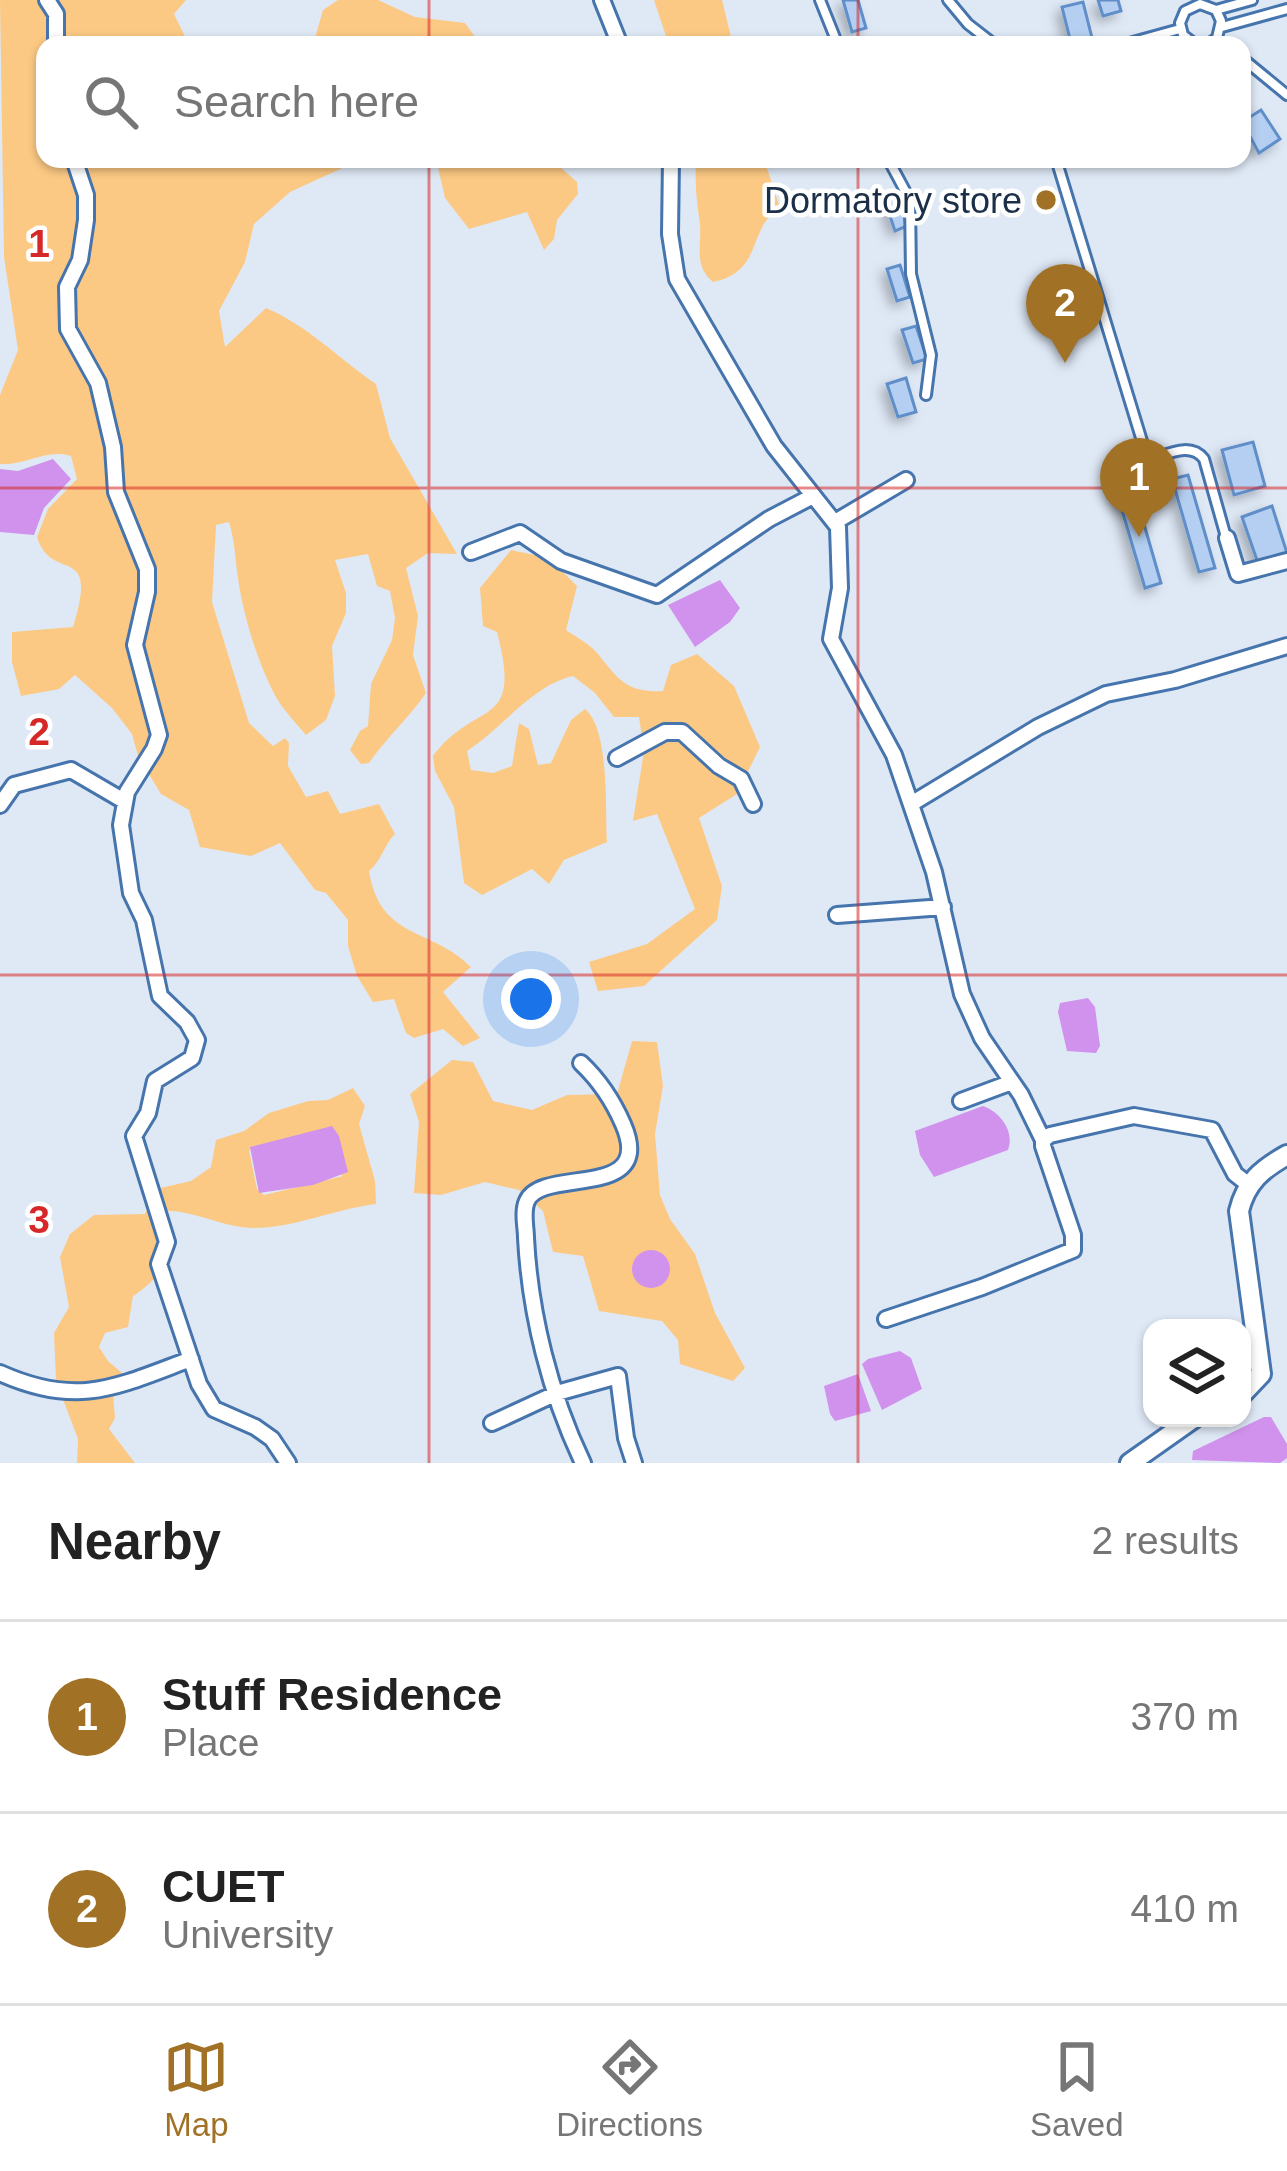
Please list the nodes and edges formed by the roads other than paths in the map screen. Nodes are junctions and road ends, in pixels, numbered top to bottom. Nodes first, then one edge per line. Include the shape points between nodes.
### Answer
1 (47, 0) edge
2 (602, 0) edge
3 (820, 0) edge
4 (948, 0) edge
5 (1252, 0) edge
6 (1187, 4) edge
7 (1287, 9) edge
8 (1216, 10) junction
9 (1222, 27) junction
10 (1180, 29) junction
11 (56, 36) edge
12 (616, 36) edge
13 (834, 36) edge
14 (983, 36) edge
15 (1165, 36) edge
16 (1184, 36) edge
17 (1221, 36) edge
18 (1251, 65) edge
19 (1287, 95) edge
20 (77, 168) edge
21 (670, 168) edge
22 (893, 168) edge
23 (1059, 168) edge
24 (926, 395) dead end
25 (1148, 460) junction
26 (906, 480) dead end
27 (1156, 487) dead end
28 (813, 496) junction
29 (836, 522) junction
30 (1227, 538) joint
31 (471, 552) dead end
32 (1287, 561) edge
33 (1287, 646) edge
34 (617, 758) dead end
35 (124, 801) junction
36 (753, 804) dead end
37 (0, 805) edge
38 (911, 805) junction
39 (943, 907) junction
40 (837, 915) dead end
41 (581, 1063) dead end
42 (1012, 1082) junction
43 (962, 1100) dead end
44 (1043, 1140) junction
45 (1287, 1154) edge
46 (1249, 1185) junction
47 (886, 1319) dead end
48 (190, 1359) junction
49 (0, 1373) edge
50 (1251, 1385) edge
51 (557, 1393) junction
52 (492, 1423) dead end
53 (1181, 1427) edge
54 (288, 1463) edge
55 (583, 1463) edge
56 (634, 1463) edge
57 (1130, 1463) edge

1 - 11 street
2 - 12 street
3 - 13 lane
4 - 14 lane
5 - 8 lane
6 - 8 lane
6 - 10 lane
7 - 9 lane
8 - 9 lane
9 - 17 lane
10 - 15 lane
10 - 16 lane
18 - 19 lane
20 - 35 street via 86,220 68,287 68,329 98,383 116,493 147,569 135,645 159,734
21 - 28 street via 677,279 774,446
22 - 24 lane via 910,200 910,274 931,355
23 - 25 lane
25 - 27 lane
25 - 30 lane via 1198,451
26 - 29 street
28 - 29 street
28 - 31 street via 657,595 561,560 520,533
29 - 38 street via 840,588 831,639 894,755
30 - 32 street via 1238,574
33 - 38 street via 1106,694
34 - 36 street via 664,732 682,732 741,778
35 - 37 street via 71,770 14,784
35 - 48 street via 131,893 160,997 197,1040 191,1058 155,1081 134,1136 167,1242 159,1264
38 - 39 street
39 - 40 street
39 - 42 street via 962,994
41 - 51 street via 620,1118 628,1150 615,1172 538,1190 525,1206 527,1268
42 - 43 street
42 - 44 street
44 - 46 street via 1134,1116 1212,1130
44 - 47 street via 1072,1250
45 - 46 main road
46 - 50 main road via 1239,1222 1261,1374
48 - 49 street via 80,1394
48 - 54 street via 214,1409 272,1439
51 - 52 street
51 - 55 street
51 - 56 street via 618,1376
53 - 57 main road

